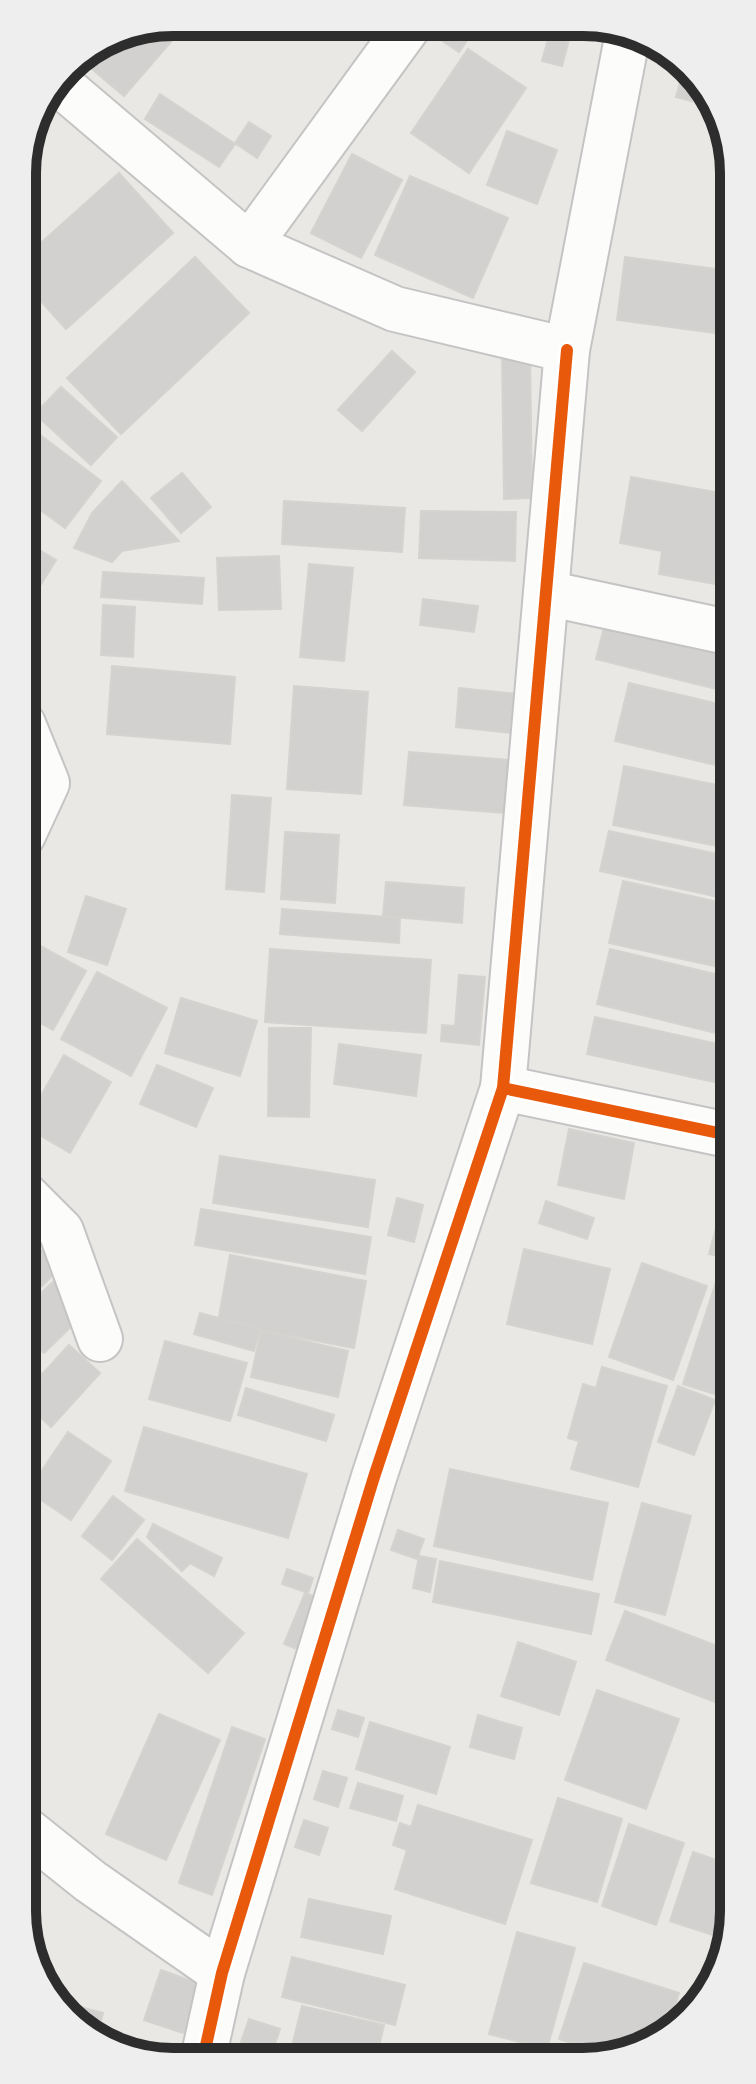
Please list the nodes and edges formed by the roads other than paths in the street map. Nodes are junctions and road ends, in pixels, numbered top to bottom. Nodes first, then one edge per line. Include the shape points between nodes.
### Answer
1 (401, 36) edge
2 (626, 43) edge
3 (65, 89) edge
4 (249, 245) junction
5 (567, 350) junction
6 (546, 593) junction
7 (720, 630) edge
8 (36, 756) edge
9 (36, 807) edge
10 (503, 1088) junction
11 (720, 1133) edge
12 (36, 1206) edge
13 (100, 1339) dead end
14 (36, 1838) edge
15 (222, 1973) junction
16 (205, 2048) edge

1 - 4 street
2 - 5 street
3 - 4 street
4 - 5 street via 395,309
5 - 6 street
6 - 7 street
6 - 10 street
8 - 9 street via 47,783
10 - 11 street
10 - 15 street via 374,1477
12 - 13 street via 61,1231
14 - 15 street
15 - 16 street

